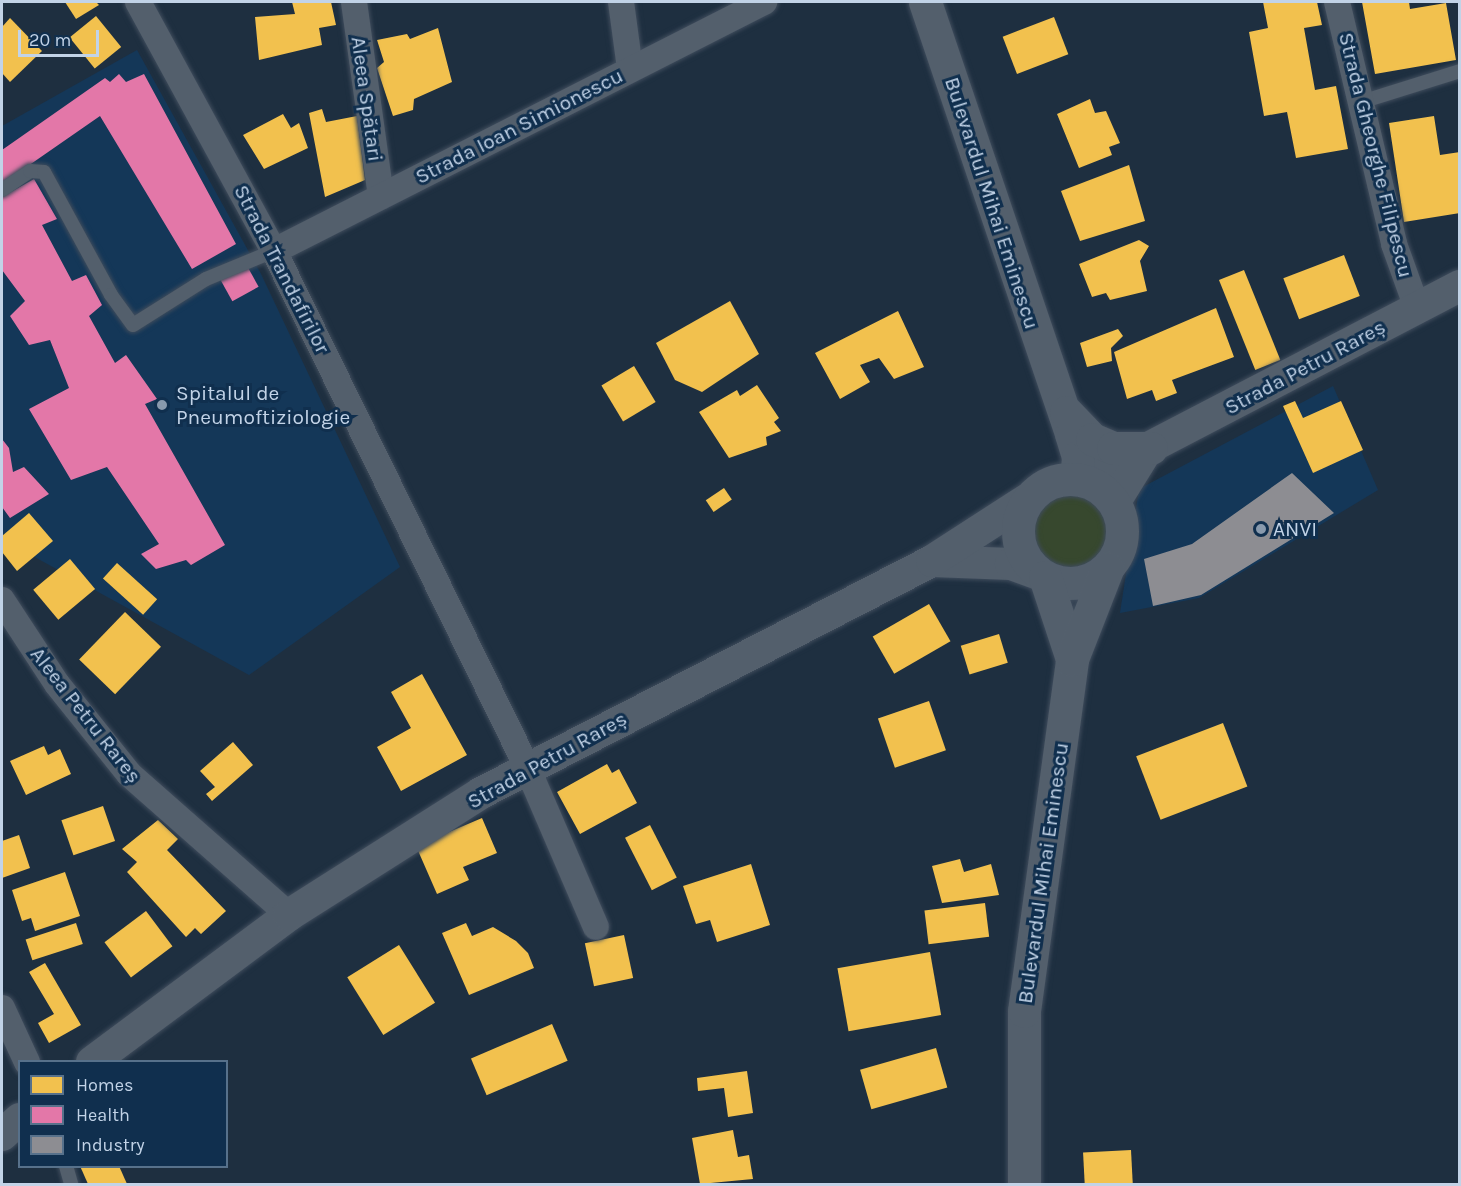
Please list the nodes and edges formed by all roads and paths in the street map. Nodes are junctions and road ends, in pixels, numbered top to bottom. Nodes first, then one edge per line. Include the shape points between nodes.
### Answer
1 (138, 2) edge
2 (354, 2) edge
3 (621, 2) edge
4 (764, 2) edge
5 (925, 2) edge
6 (1337, 2) edge
7 (630, 69) junction
8 (1460, 72) edge
9 (1360, 102) junction
10 (2, 190) edge
11 (381, 196) junction
12 (274, 251) junction
13 (1460, 286) edge
14 (1417, 308) junction
15 (1059, 404) junction
16 (1151, 448) junction
17 (1060, 486) junction
18 (1114, 503) junction
19 (932, 561) junction
20 (1107, 569) junction
21 (1042, 576) junction
22 (2, 600) edge
23 (1072, 659) junction
24 (527, 767) junction
25 (289, 915) junction
26 (596, 927) dead end
27 (2, 1008) edge
28 (26, 1060) edge
29 (95, 1060) edge
30 (18, 1121) edge
31 (2, 1135) edge
32 (66, 1168) edge
33 (71, 1185) edge
34 (1024, 1185) edge

1 - 12 street, Strada Trandafirilor
2 - 11 street, Aleea Spătari
3 - 7 street
4 - 7 street, Strada Ioan Simionescu
5 - 15 main road, Bulevardul Mihai Eminescu
6 - 9 street, Strada Gheorghe Filipescu
7 - 11 street, Strada Ioan Simionescu
8 - 9 lane
9 - 14 street, Strada Gheorghe Filipescu via 1394,244
10 - 12 lane via 30,171 44,172 111,295 133,325 206,279
11 - 12 street, Strada Ioan Simionescu
12 - 24 street, Strada Trandafirilor
13 - 14 street, Strada Petru Rareș
14 - 16 street, Strada Petru Rareș
15 - 16 main road via 1092,439 1113,448
15 - 17 main road, Bulevardul Mihai Eminescu via 1078,457
16 - 17 street, Strada Petru Rareș
16 - 18 street, Strada Petru Rareș via 1133,468
17 - 18 main road via 1102,489
17 - 19 street, Strada Petru Rareș
17 - 21 main road via 1017,530 1020,546
18 - 20 main road via 1122,537 1118,555
19 - 21 street via 1011,564
19 - 24 street, Strada Petru Rareș
20 - 21 main road via 1077,584
20 - 23 main road, Bulevardul Mihai Eminescu
21 - 23 main road
22 - 25 street, Aleea Petru Rareș via 57,684 129,774
23 - 34 main road, Bulevardul Mihai Eminescu via 1024,1011
24 - 25 street, Strada Petru Rareș
24 - 26 street, Strada Trandafirilor
25 - 29 street, Strada Petru Rareș
27 - 28 street
30 - 31 street
32 - 33 lane

